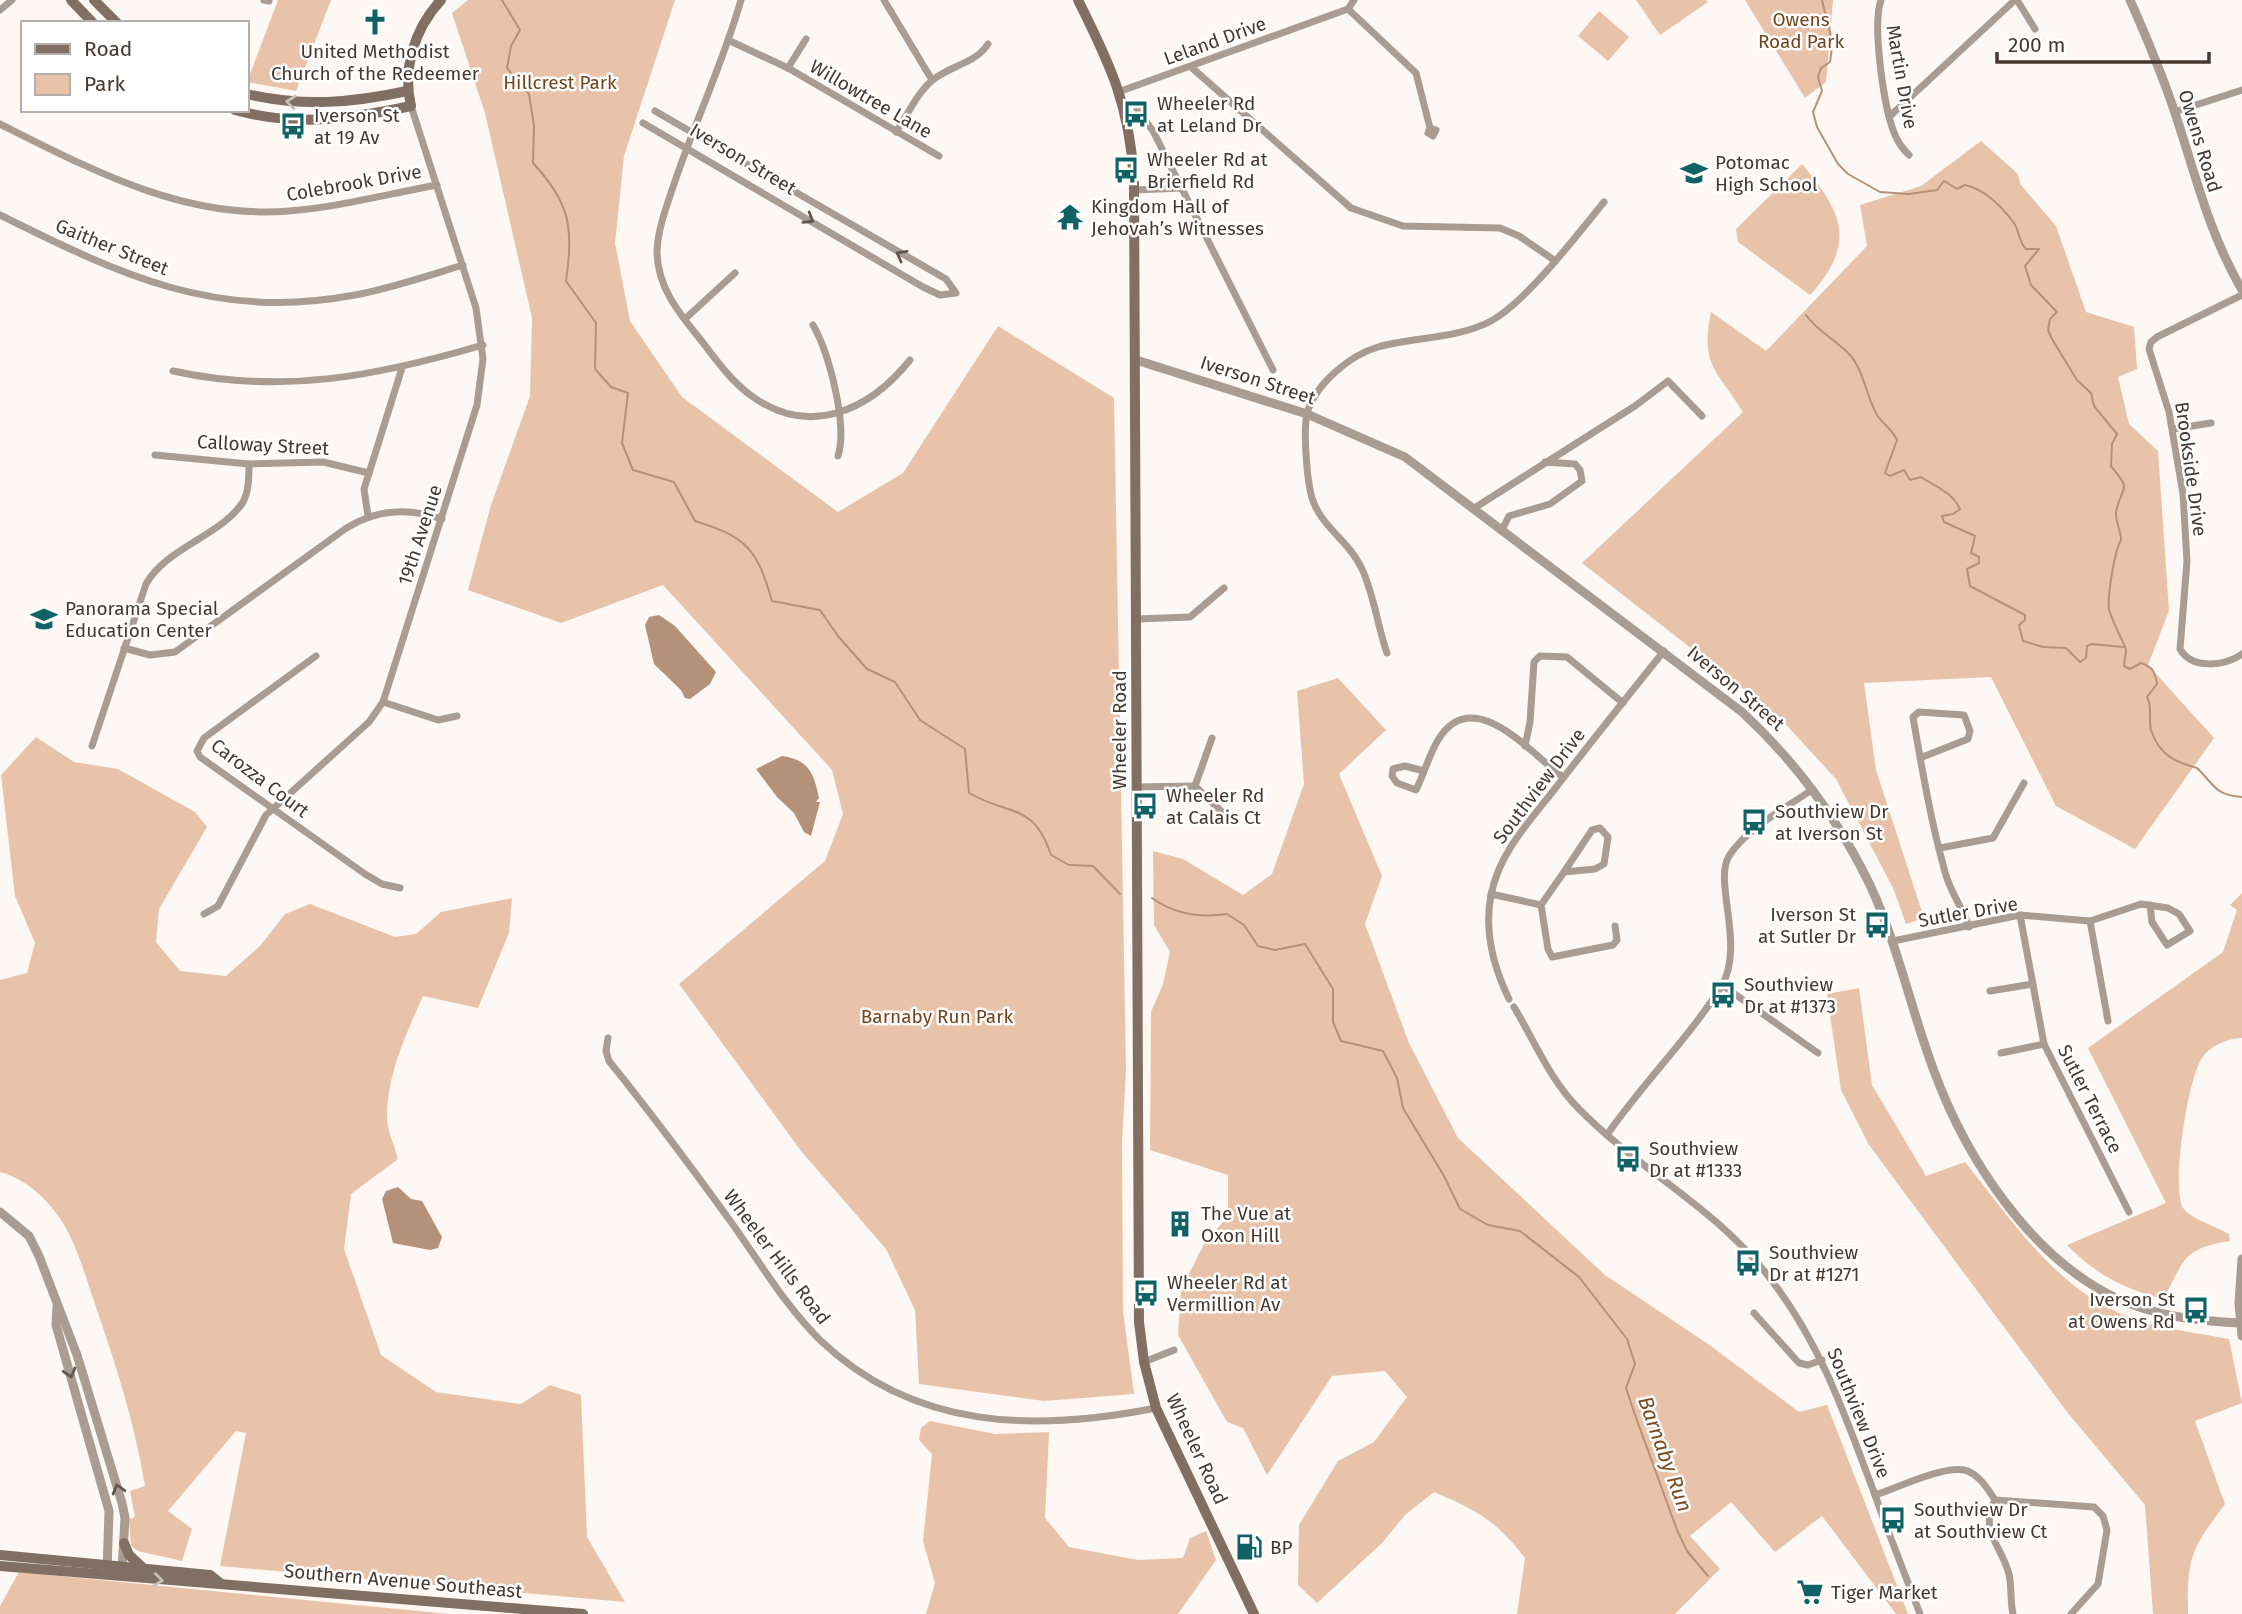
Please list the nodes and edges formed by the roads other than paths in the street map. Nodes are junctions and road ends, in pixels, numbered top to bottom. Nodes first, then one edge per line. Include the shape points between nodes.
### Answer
1 (12, 0) edge
2 (71, 0) edge
3 (94, 0) edge
4 (442, 0) edge
5 (741, 0) edge
6 (884, 0) edge
7 (1078, 0) edge
8 (1354, 0) edge
9 (1881, 0) edge
10 (2016, 0) edge
11 (2130, 0) edge
12 (1348, 9) junction
13 (0, 10) edge
14 (91, 21) edge
15 (112, 21) edge
16 (2035, 29) dead end
17 (806, 38) dead end
18 (730, 41) junction
19 (988, 44) dead end
20 (1191, 67) junction
21 (788, 68) junction
22 (932, 80) junction
23 (2242, 90) edge
24 (407, 91) junction
25 (1121, 92) junction
26 (248, 94) edge
27 (411, 106) junction
28 (1138, 108) dead end
29 (655, 111) dead end
30 (245, 112) edge
31 (2174, 112) junction
32 (1890, 116) junction
33 (643, 123) dead end
34 (0, 124) edge
35 (1430, 128) dead end
36 (896, 132) junction
37 (692, 133) junction
38 (687, 148) junction
39 (1909, 155) dead end
40 (939, 156) dead end
41 (437, 185) junction
42 (1182, 188) junction
43 (1135, 190) junction
44 (1604, 202) dead end
45 (0, 215) edge
46 (1554, 260) junction
47 (463, 265) junction
48 (735, 273) dead end
49 (2242, 290) edge
50 (2242, 295) edge
51 (685, 319) junction
52 (813, 326) dead end
53 (483, 345) junction
54 (910, 360) dead end
55 (1136, 360) junction
56 (402, 368) junction
57 (1273, 370) dead end
58 (173, 371) dead end
59 (838, 414) junction
60 (1307, 414) junction
61 (1702, 416) dead end
62 (2211, 423) dead end
63 (2173, 429) junction
64 (155, 455) dead end
65 (838, 456) dead end
66 (1544, 462) junction
67 (249, 464) junction
68 (369, 473) junction
69 (1476, 507) junction
70 (368, 516) junction
71 (442, 519) junction
72 (1503, 528) junction
73 (1224, 588) dead end
74 (1137, 620) junction
75 (124, 648) junction
76 (1665, 650) junction
77 (1387, 653) dead end
78 (2242, 654) edge
79 (316, 656) dead end
80 (383, 702) junction
81 (1623, 703) junction
82 (457, 716) dead end
83 (1212, 738) dead end
84 (92, 747) dead end
85 (1525, 747) junction
86 (1920, 758) junction
87 (1424, 771) junction
88 (1563, 777) junction
89 (2024, 783) dead end
90 (1195, 786) junction
91 (1137, 787) junction
92 (1813, 789) junction
93 (272, 808) junction
94 (1221, 811) dead end
95 (1940, 848) junction
96 (1564, 872) junction
97 (400, 888) dead end
98 (1491, 894) junction
99 (1541, 905) junction
100 (2150, 905) junction
101 (204, 914) dead end
102 (2020, 915) junction
103 (2090, 921) junction
104 (1615, 926) dead end
105 (1969, 927) junction
106 (1893, 942) junction
107 (2033, 984) junction
108 (1722, 985) junction
109 (1990, 991) dead end
110 (1509, 999) dead end
111 (1514, 1007) dead end
112 (2108, 1021) dead end
113 (608, 1038) dead end
114 (2044, 1044) junction
115 (1818, 1053) dead end
116 (2001, 1053) dead end
117 (1607, 1135) junction
118 (0, 1212) edge
119 (2129, 1212) dead end
120 (2242, 1259) edge
121 (57, 1307) junction
122 (1754, 1312) dead end
123 (2240, 1323) junction
124 (2242, 1336) edge
125 (1174, 1350) dead end
126 (1822, 1360) junction
127 (1144, 1362) junction
128 (1156, 1408) junction
129 (1875, 1495) junction
130 (1995, 1500) junction
131 (124, 1543) junction
132 (0, 1555) edge
133 (0, 1566) edge
134 (142, 1567) junction
135 (107, 1569) junction
136 (122, 1571) junction
137 (220, 1583) junction
138 (583, 1614) edge
139 (1254, 1614) edge
140 (1920, 1614) edge
141 (2013, 1614) edge
142 (2071, 1614) edge

1 - 13 street
2 - 14 main road
3 - 15 main road
4 - 24 main road via 414,47
5 - 18 street
6 - 22 street
7 - 25 main road, Wheeler Road
8 - 12 street
9 - 32 street, Martin Drive via 1876,33
10 - 16 street
10 - 32 street
11 - 31 street, Owens Road
12 - 20 street, Leland Drive
12 - 35 street via 1416,74
17 - 21 street, Willowtree Lane
18 - 21 street, Willowtree Lane
18 - 37 street
19 - 22 street via 975,59
20 - 25 street, Leland Drive
20 - 46 street via 1351,208 1403,226 1500,228
21 - 36 street, Willowtree Lane
22 - 36 street
23 - 31 street
24 -> 26 main road via 316,104
24 - 27 main road
25 - 43 main road, Wheeler Road
27 - 30 main road via 315,122
27 - 41 street, 19th Avenue
28 - 42 street
29 - 37 street, Iverson Street
31 - 49 street, Owens Road via 2204,212
32 - 39 street, Martin Drive via 1896,137
33 - 38 street, Iverson Street
34 - 41 street, Colebrook Drive via 109,179 207,206 286,211
36 - 40 street, Willowtree Lane
37 - 38 street
38 -> 37 street, Iverson Street via 923,287 940,295 956,293 946,279
38 - 51 street via 657,249 663,285
41 - 47 street, 19th Avenue
42 - 43 street
42 - 57 street
43 - 55 main road, Wheeler Road
44 - 46 street
45 - 47 street, Gaither Street via 127,275 204,296 301,302 374,291
46 - 60 street via 1516,302 1490,321 1356,355 1330,378
47 - 53 street, 19th Avenue
48 - 51 street
50 - 63 street, Brookside Drive via 2151,342
51 - 59 street via 751,396 797,415
52 - 59 street via 827,357
53 - 56 street
53 - 71 street, 19th Avenue via 477,405
54 - 59 street via 873,398
55 - 60 street, Iverson Street
55 - 74 main road, Wheeler Road
56 - 58 street via 349,378 268,383
56 - 68 street
59 - 65 street
60 - 69 street, Iverson Street via 1405,457
60 - 77 street via 1313,499 1320,516 1361,565
61 - 66 street via 1668,380
62 - 63 street
63 - 78 street, Brookside Drive via 2186,526 2182,653 2214,664
64 - 67 street, Calloway Street
66 - 69 street
66 - 72 street via 1575,464 1581,481 1550,504 1509,516
67 - 68 street, Calloway Street via 323,462
67 - 75 street via 240,505 149,578
68 - 70 street via 363,497
69 - 72 street, Iverson Street
70 - 71 street via 409,511
70 - 75 street via 175,652 150,655
71 - 80 street, 19th Avenue
72 - 76 street, Iverson Street
73 - 74 street via 1190,617
74 - 91 main road, Wheeler Road
75 - 84 street
76 - 81 street, Southview Drive
76 - 92 street, Iverson Street via 1760,729
79 - 93 street, Carozza Court via 198,745 200,757
80 - 82 street via 438,720
80 - 93 street, 19th Avenue via 364,726
81 - 85 street via 1567,657 1540,656 1534,662
81 - 88 street, Southview Drive
83 - 90 street
85 - 87 street via 1492,722 1462,719 1438,739
85 - 88 street
86 - 86 street via 1968,739 1964,715 1919,712 1913,717
86 - 95 street
87 - 87 street via 1400,766 1392,769 1391,776 1414,790
88 - 98 street, Southview Drive via 1514,842
89 - 95 street via 1993,838
90 - 91 street
90 - 94 street
91 - 127 main road, Wheeler Road via 1137,1267
92 - 106 street, Iverson Street via 1848,842
92 - 108 street via 1750,835 1728,858 1724,875 1731,948
93 - 97 street, Carozza Court via 365,874
93 - 101 street, 19th Avenue via 218,906
95 - 105 street via 1948,881
96 - 96 street via 1592,830 1605,829 1608,836 1602,867
96 - 99 street
98 - 99 street
98 - 110 street, Southview Drive via 1488,918 1493,961
99 - 104 street via 1553,957 1613,945
100 - 100 street via 2179,914 2190,931 2167,945 2152,922
100 - 103 street
102 - 103 street, Sutler Drive
102 - 105 street, Sutler Drive
102 - 107 street, Sutler Terrace
103 - 112 street
105 - 106 street, Sutler Drive
106 - 123 street, Iverson Street via 1945,1100 1997,1188 2028,1228 2068,1267 2116,1298 2184,1319
107 - 109 street
107 - 114 street, Sutler Terrace
108 - 115 street
108 - 117 street
111 - 117 street, Southview Drive via 1557,1083
113 - 128 street, Wheeler Hills Road via 609,1061 774,1283 819,1339 872,1380 933,1408 986,1419 1113,1416
114 - 116 street
114 - 119 street, Sutler Terrace
117 - 126 street, Southview Drive via 1728,1229 1770,1277
118 - 121 street via 29,1236
120 - 123 street
131 -> 121 street via 125,1518 111,1465
121 -> 135 street via 56,1325 109,1511
122 - 126 street via 1799,1363
123 - 124 street
125 - 127 street
126 - 129 street, Southview Drive
127 - 128 main road, Wheeler Road
128 - 139 main road, Wheeler Road
129 - 130 street via 1948,1471 1966,1470 1981,1480
129 - 140 street, Southview Drive
130 - 141 street via 1988,1526 2009,1575
130 - 142 street via 2094,1507 2104,1516 2108,1530 2098,1584
131 - 134 main road
131 - 136 street
132 - 135 main road, Southern Avenue Southeast
133 - 135 main road, Southern Avenue Southeast
134 - 136 main road, Southern Avenue Southeast
134 - 137 main road, Southern Avenue Southeast via 209,1575
135 - 136 main road, Southern Avenue Southeast
136 -> 137 main road, Southern Avenue Southeast via 205,1585
137 - 138 main road, Southern Avenue Southeast

